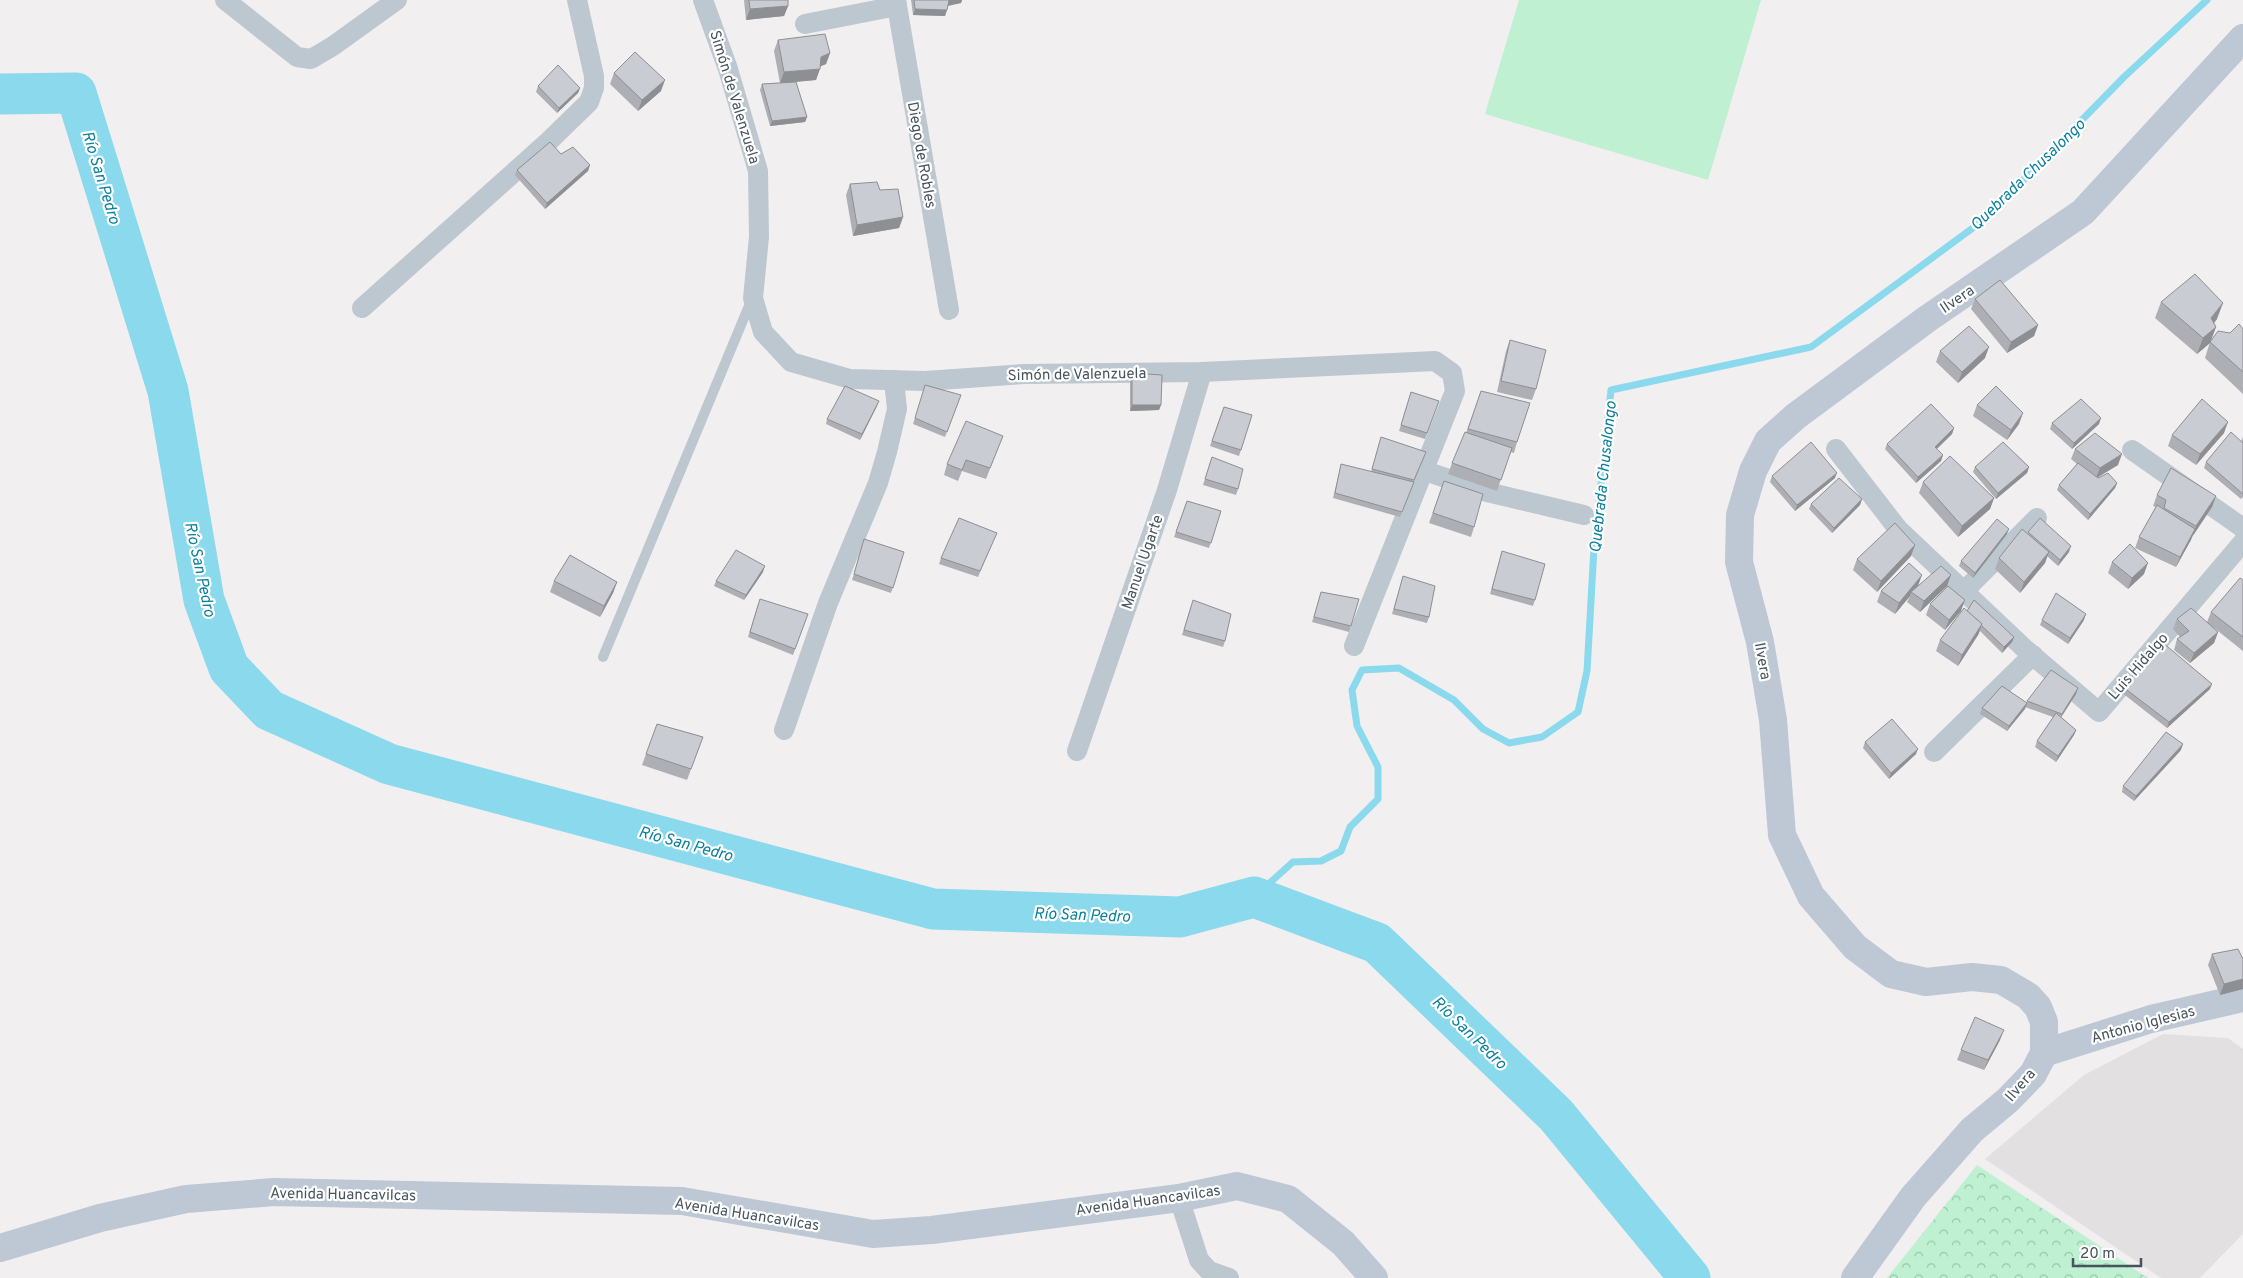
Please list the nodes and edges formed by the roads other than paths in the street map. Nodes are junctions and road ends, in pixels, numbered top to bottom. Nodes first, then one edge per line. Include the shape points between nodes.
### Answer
1 (224, 0) edge
2 (397, 0) edge
3 (577, 0) edge
4 (703, 0) edge
5 (897, 3) edge
6 (805, 24) dead end
7 (2243, 38) edge
8 (753, 298) junction
9 (362, 308) dead end
10 (949, 310) dead end
11 (1202, 372) junction
12 (894, 380) junction
13 (1836, 450) dead end
14 (2132, 450) dead end
15 (1425, 471) junction
16 (1584, 515) dead end
17 (2037, 518) edge
18 (2243, 528) edge
19 (2240, 550) edge
20 (1964, 591) junction
21 (1354, 646) dead end
22 (2033, 655) junction
23 (603, 657) dead end
24 (784, 730) dead end
25 (1077, 751) dead end
26 (1934, 752) dead end
27 (2243, 998) edge
28 (2044, 1053) junction
29 (1179, 1198) junction
30 (0, 1248) edge
31 (1229, 1278) edge
32 (1374, 1278) edge
33 (1855, 1278) edge

1 - 2 street via 297,57 311,58
3 - 9 street via 594,76 589,102
4 - 8 street, Simón de Valenzuela via 728,69 758,171 759,237
5 - 6 street
5 - 10 street, Diego de Robles
7 - 28 street, Ilvera via 2082,212 1920,325 1796,416 1768,441 1753,472 1740,515 1739,562 1760,642 1773,720 1782,835 1812,896 1855,947 1891,974 1926,982 1972,977 2001,980 2028,996 2038,1007 2044,1022
8 - 12 street, Simón de Valenzuela via 763,332 791,362 850,379
8 - 23 lane
11 - 12 street, Simón de Valenzuela via 1024,374
11 - 15 street, Simón de Valenzuela via 1434,361 1452,373 1455,391
11 - 25 street, Manuel Ugarte via 1167,490
12 - 24 street via 897,409 878,483 828,603
13 - 20 street, Luis Hidalgo via 1898,529
14 - 18 street
15 - 16 street via 1487,492
15 - 21 street, Simón de Valenzuela
17 - 20 street
19 - 22 street, Luis Hidalgo via 2098,712
20 - 22 street, Luis Hidalgo
22 - 26 street
27 - 28 street, Antonio Iglesias via 2151,1018
28 - 33 street, Ilvera via 2033,1074 1972,1130 1913,1197
29 - 30 street, Avenida Huancavilcas via 932,1230 873,1234 682,1201 274,1192 186,1199 100,1218
29 - 31 street via 1199,1260 1209,1271
29 - 32 street, Avenida Huancavilcas via 1237,1186 1288,1199 1343,1243

